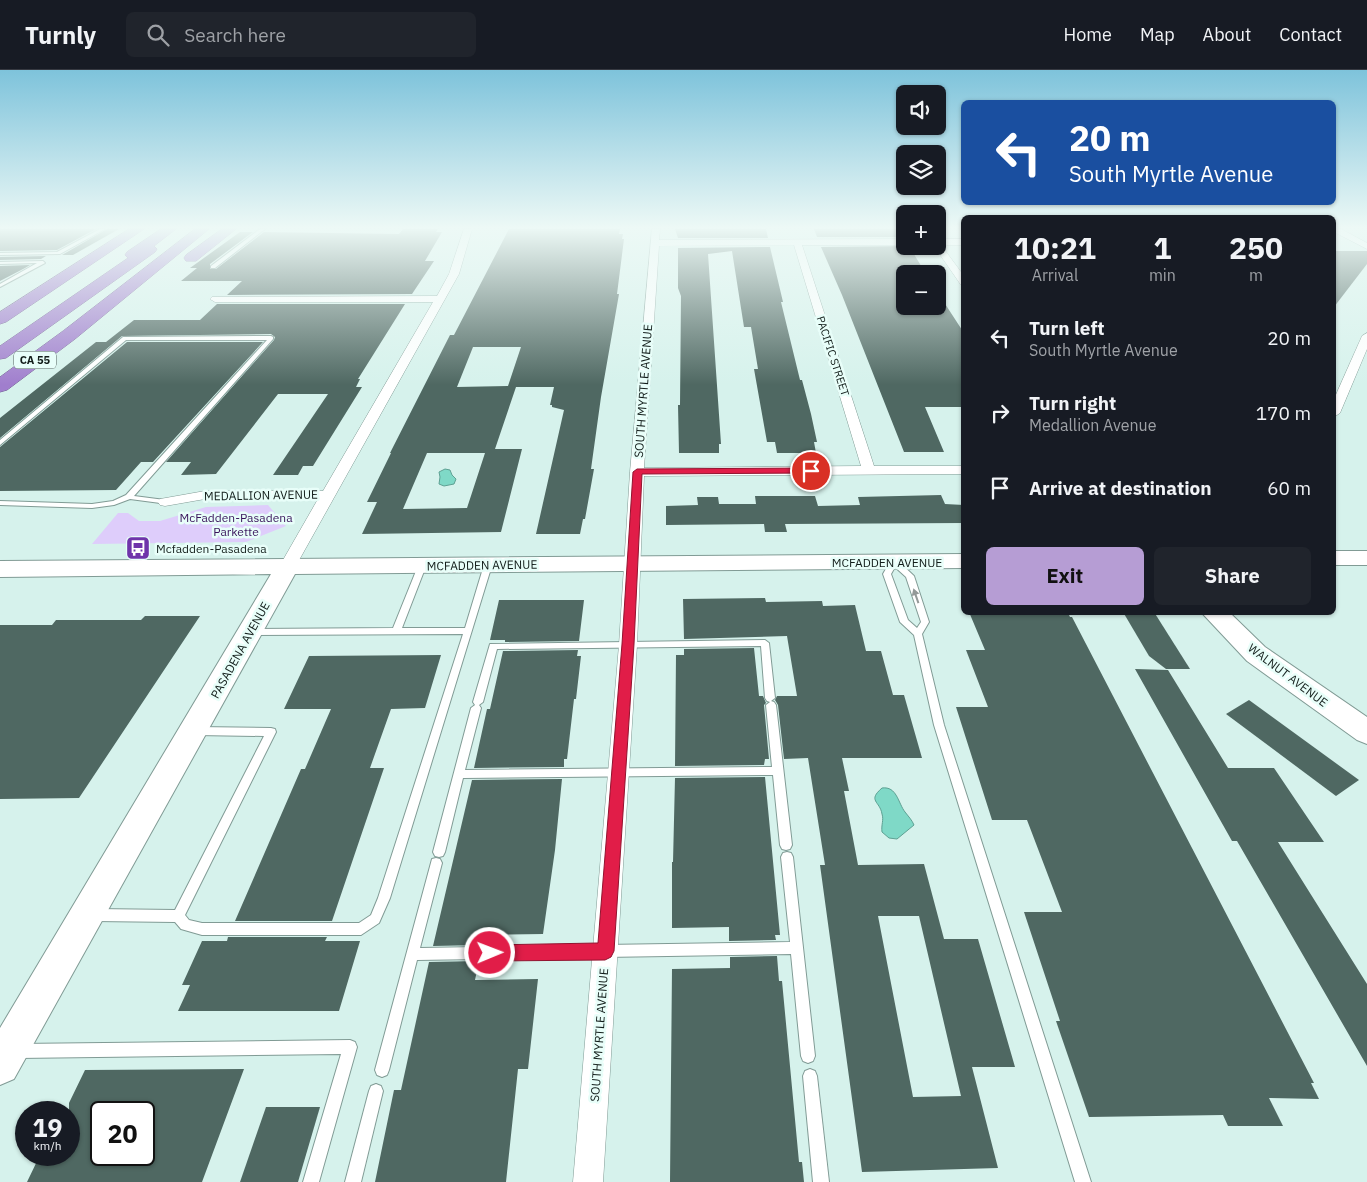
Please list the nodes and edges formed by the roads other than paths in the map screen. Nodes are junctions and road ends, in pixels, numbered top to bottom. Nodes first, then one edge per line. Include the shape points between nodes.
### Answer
1 (58, 281) edge
2 (95, 281) edge
3 (104, 281) edge
4 (137, 281) edge
5 (157, 281) edge
6 (450, 281) edge
7 (652, 281) edge
8 (809, 281) edge
9 (215, 299) dead end
10 (440, 299) junction
11 (0, 319) edge
12 (69, 335) junction
13 (1367, 336) edge
14 (0, 346) edge
15 (0, 354) edge
16 (0, 386) edge
17 (1336, 408) edge
18 (0, 443) edge
19 (961, 470) edge
20 (869, 471) junction
21 (637, 472) junction
22 (328, 494) junction
23 (129, 497) junction
24 (165, 502) joint
25 (0, 504) edge
26 (1336, 558) edge
27 (1367, 558) edge
28 (961, 561) edge
29 (894, 562) junction
30 (632, 564) junction
31 (488, 565) junction
32 (422, 566) junction
33 (287, 567) junction
34 (0, 569) edge
35 (1216, 615) edge
36 (468, 631) junction
37 (250, 632) junction
38 (396, 632) junction
39 (918, 634) junction
40 (628, 644) junction
41 (478, 705) joint
42 (194, 731) junction
43 (1367, 732) edge
44 (778, 771) junction
45 (619, 772) junction
46 (459, 774) junction
47 (438, 858) joint
48 (87, 915) junction
49 (178, 916) junction
50 (796, 948) junction
51 (605, 951) junction
52 (412, 954) junction
53 (808, 1056) dead end
54 (4, 1058) edge
55 (382, 1070) dead end
56 (810, 1076) dead end
57 (376, 1091) dead end
58 (311, 1182) edge
59 (353, 1182) edge
60 (588, 1182) edge
61 (821, 1182) edge
62 (1083, 1182) edge

1 - 11 highway
2 - 14 highway
3 - 15 highway
4 - 12 highway, CA 55
5 - 12 highway via 128,302
6 - 10 street, PASADENA AVENUE
7 - 21 street, SOUTH MYRTLE AVENUE
8 - 20 street, PACIFIC STREET
9 - 10 street
10 - 22 street, PASADENA AVENUE
12 - 16 highway, CA 55
13 - 17 street
18 - 23 lane via 125,338 271,338
19 - 20 street
20 - 21 street
21 - 30 street, SOUTH MYRTLE AVENUE
22 - 24 street, MEDALLION AVENUE via 206,495
22 - 33 street, PASADENA AVENUE
23 - 24 lane
23 - 25 lane via 92,506
26 - 27 main road
28 - 29 main road, MCFADDEN AVENUE
29 - 30 main road, MCFADDEN AVENUE
29 - 39 lane via 887,574 904,622
39 -> 29 lane via 925,622 910,576
30 - 31 main road, MCFADDEN AVENUE
30 - 40 street, SOUTH MYRTLE AVENUE
31 - 32 main road, MCFADDEN AVENUE
31 - 36 lane
32 - 33 main road, MCFADDEN AVENUE
32 - 38 lane
33 - 34 main road, MCFADDEN AVENUE
33 - 37 main road, PASADENA AVENUE
35 - 43 main road, WALNUT AVENUE via 1256,654
36 - 38 lane
36 - 49 lane via 376,919 361,929 254,930 202,929 185,925
37 - 38 lane
37 - 42 main road, PASADENA AVENUE
39 - 62 lane via 939,725
40 - 41 lane via 493,646
40 - 44 lane via 764,643
40 - 45 street, SOUTH MYRTLE AVENUE
41 - 46 lane
42 - 48 main road, PASADENA AVENUE
42 - 49 lane via 271,732
44 - 45 lane
44 - 50 lane
45 - 46 lane
45 - 51 street, SOUTH MYRTLE AVENUE
46 - 47 lane
47 - 52 lane
48 - 49 lane
48 - 54 main road, PASADENA AVENUE
50 - 51 lane
50 - 53 lane
51 - 52 lane
51 - 60 street, SOUTH MYRTLE AVENUE
52 - 55 lane
54 - 58 lane via 350,1047
56 - 61 lane
57 - 59 lane

